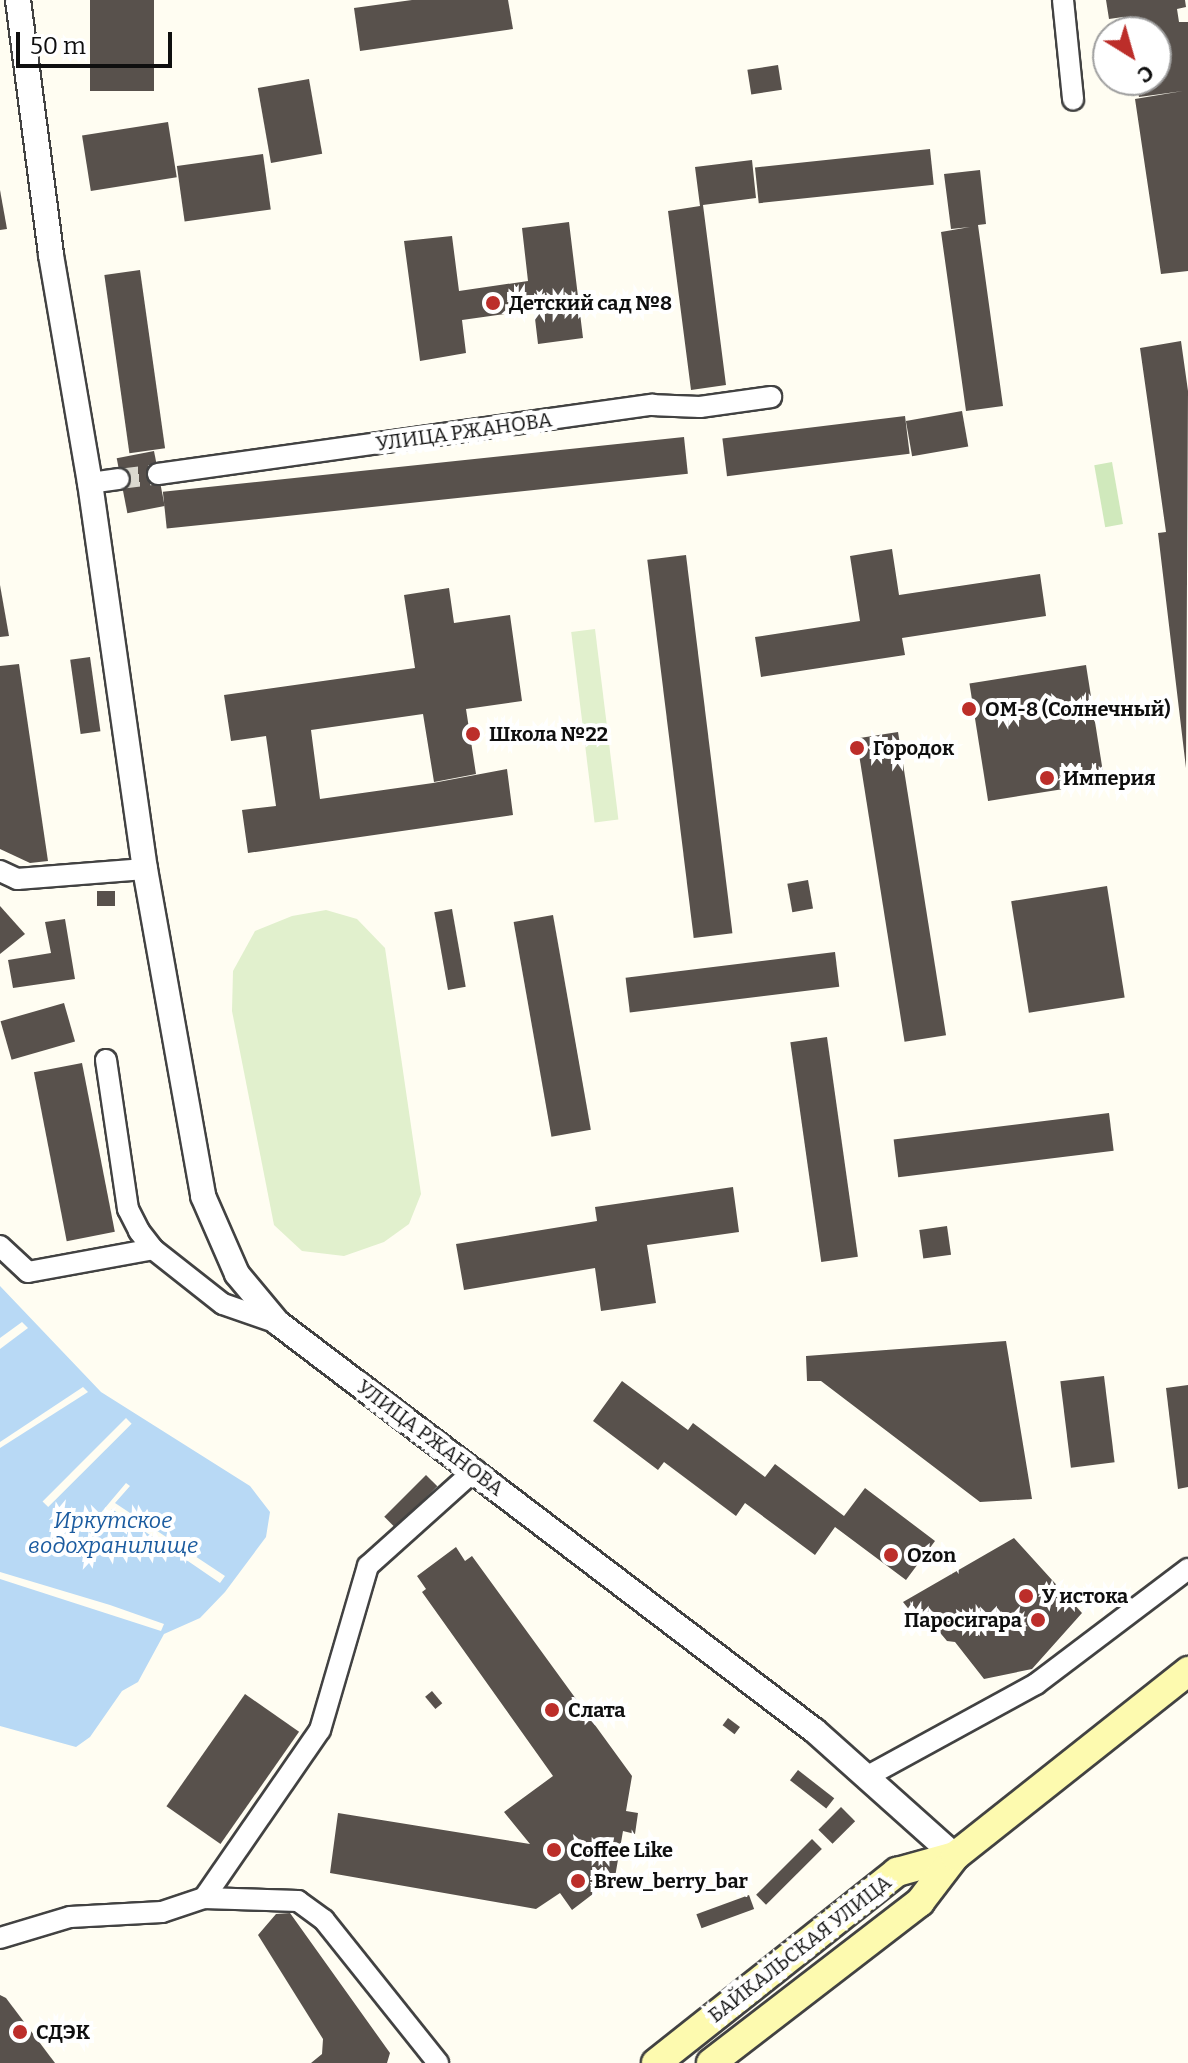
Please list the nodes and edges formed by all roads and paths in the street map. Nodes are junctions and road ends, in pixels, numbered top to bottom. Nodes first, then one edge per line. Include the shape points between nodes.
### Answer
1 (18, 0) edge
2 (1063, 0) edge
3 (1073, 99) dead end
4 (771, 397) dead end
5 (158, 474) tunnel mouth
6 (119, 479) tunnel mouth
7 (90, 483) junction
8 (145, 869) junction
9 (0, 871) edge
10 (106, 1060) dead end
11 (0, 1246) edge
12 (153, 1249) junction
13 (278, 1323) junction
14 (475, 1470) junction
15 (1188, 1569) edge
16 (1188, 1671) edge
17 (868, 1776) junction
18 (955, 1856) junction
19 (204, 1898) junction
20 (0, 1938) edge
21 (438, 2063) edge
22 (656, 2063) edge
23 (711, 2063) edge

1 - 7 street, УЛИЦА РЖАНОВА via 51,255
2 - 3 street
4 - 5 street, УЛИЦА РЖАНОВА via 700,407 652,405
6 - 7 street
7 - 8 street, УЛИЦА РЖАНОВА
8 - 9 street via 17,879
8 - 13 street, УЛИЦА РЖАНОВА via 203,1196 237,1274
10 - 12 street via 128,1209
11 - 12 street via 28,1272
12 - 13 street via 223,1304
13 - 14 street, УЛИЦА РЖАНОВА
14 - 17 street, УЛИЦА РЖАНОВА
14 - 19 street via 368,1566 320,1730
15 - 17 street via 1036,1684
16 - 18 main road, БАЙКАЛЬСКАЯ УЛИЦА
17 - 18 street, УЛИЦА РЖАНОВА
18 - 22 main road, БАЙКАЛЬСКАЯ УЛИЦА via 897,1872
18 - 23 main road, БАЙКАЛЬСКАЯ УЛИЦА via 920,1902
19 - 20 street via 162,1912 70,1917
19 - 21 street via 298,1901 324,1920

